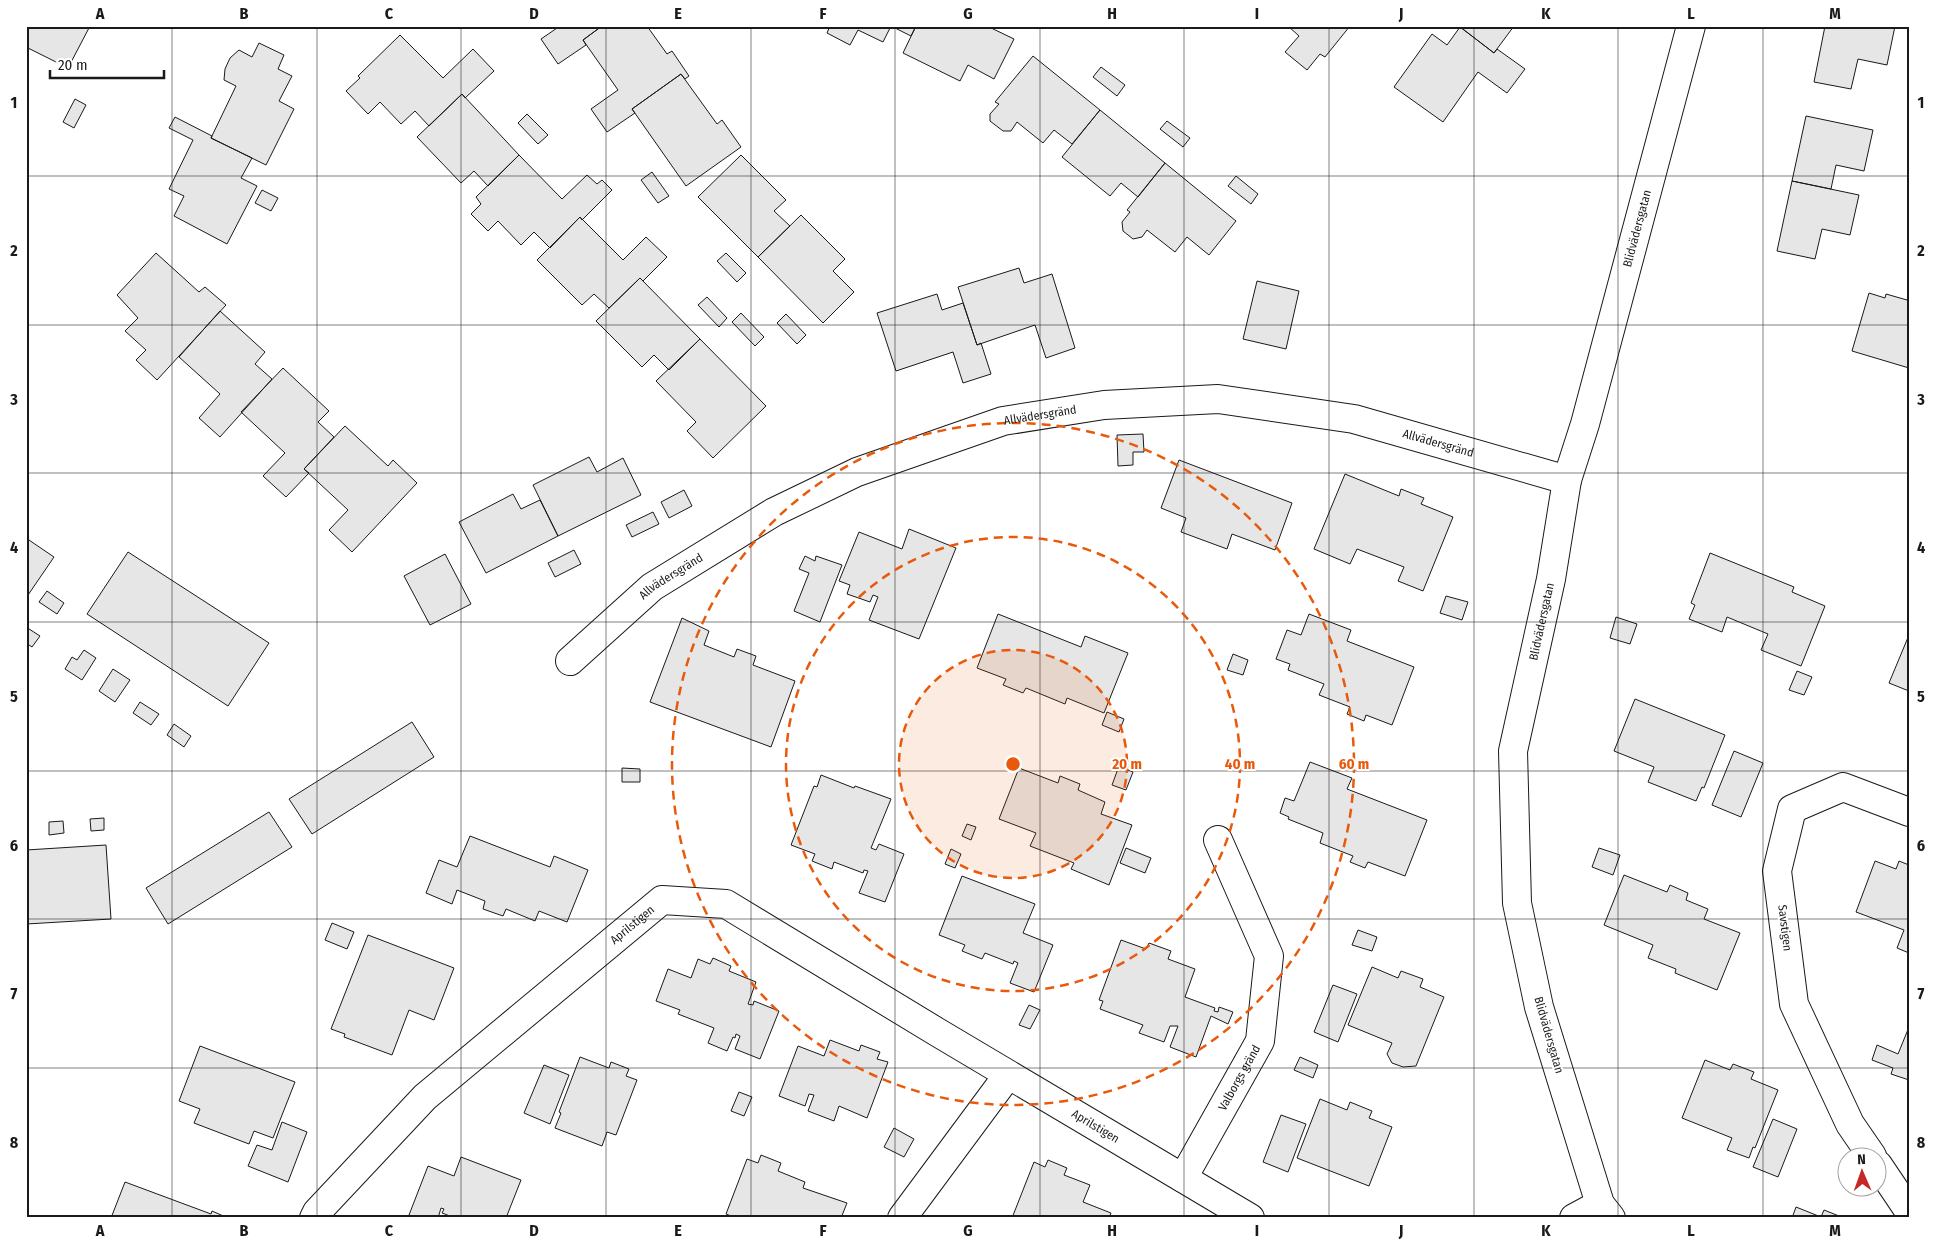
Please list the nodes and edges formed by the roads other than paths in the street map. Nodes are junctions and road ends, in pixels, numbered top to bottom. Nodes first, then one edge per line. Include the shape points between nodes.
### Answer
1 (1691, 26) edge
2 (1568, 480) junction
3 (570, 661) dead end
4 (1909, 812) edge
5 (1218, 840) dead end
6 (1008, 1074) junction
7 (1865, 1146) edge
8 (1183, 1178) junction
9 (1888, 1180) edge
10 (1605, 1211) edge
11 (1909, 1211) edge
12 (314, 1218) edge
13 (902, 1218) edge
14 (1250, 1218) edge
15 (1574, 1218) edge

1 - 2 street, Blidvädersgatan
2 - 3 street, Allvädersgränd via 1354,419 1218,399 1104,404 1003,421 857,472 774,512 652,587
2 - 10 street, Blidvädersgatan via 1551,579 1513,750 1517,903 1539,1007
4 - 7 street, Savstigen via 1843,787 1816,798 1792,809 1778,871 1794,1004 1850,1124
5 - 8 street, Valborgs gränd via 1269,956 1260,1041
6 - 8 street, Aprilstigen
6 - 12 street, Aprilstigen via 726,904 662,900 425,1097
6 - 13 street
8 - 14 street
9 - 11 street
10 - 15 street

